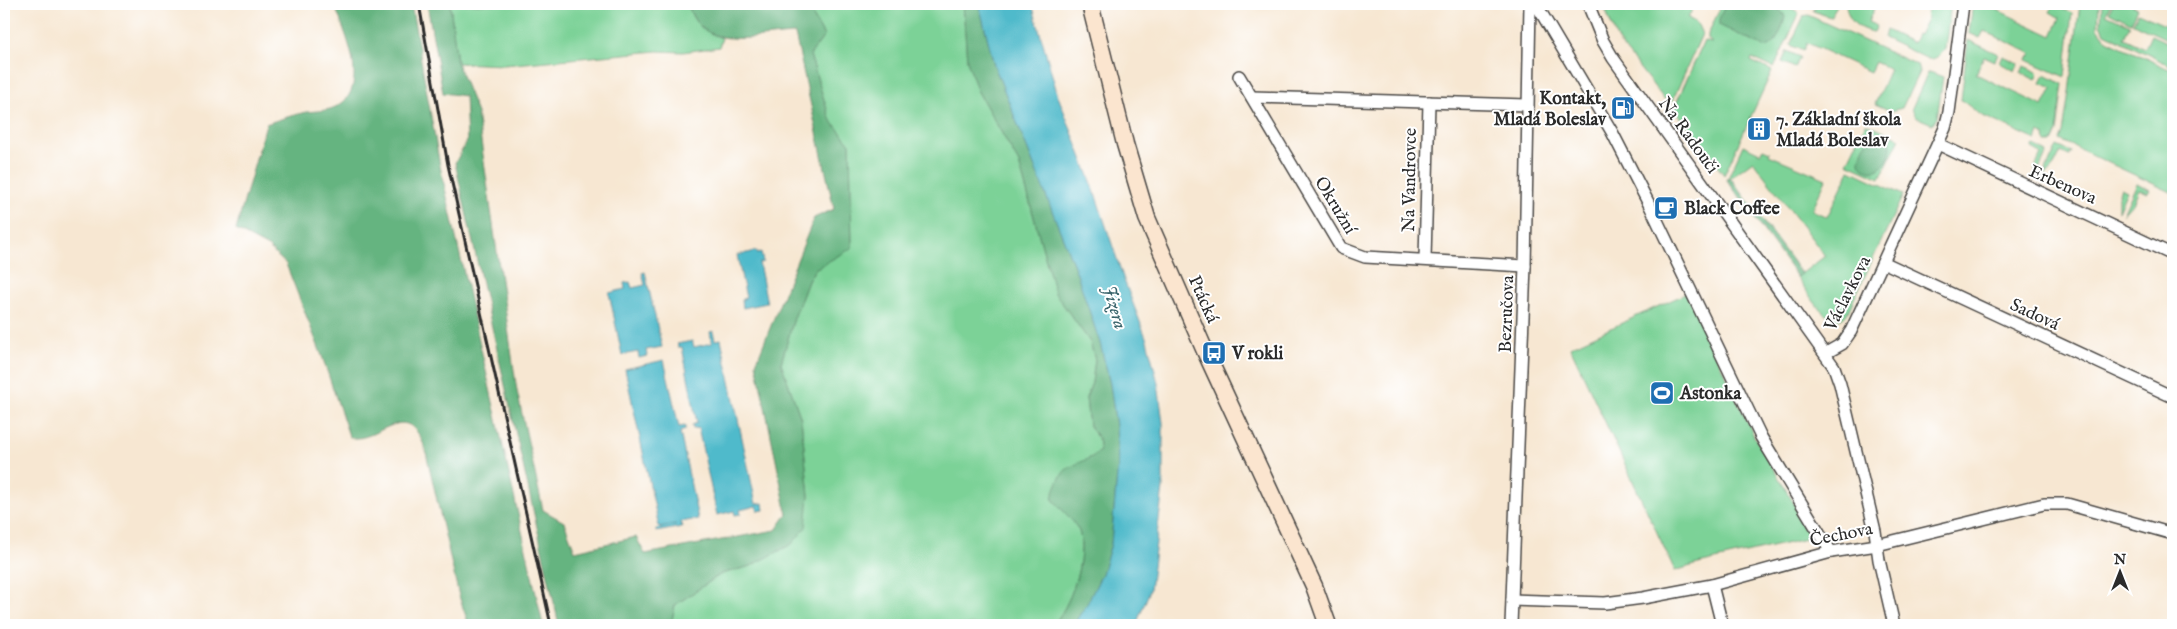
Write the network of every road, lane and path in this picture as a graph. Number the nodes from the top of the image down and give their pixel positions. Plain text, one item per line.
1 (1090, 4) edge
2 (1530, 4) edge
3 (1536, 4) edge
4 (1588, 4) edge
5 (1963, 4) edge
6 (1239, 76) dead end
7 (1252, 97) junction
8 (1428, 102) junction
9 (1527, 105) junction
10 (1938, 144) junction
11 (2173, 255) edge
12 (1425, 260) junction
13 (1883, 262) junction
14 (1526, 266) junction
15 (1826, 353) junction
16 (2173, 397) edge
17 (2173, 534) edge
18 (1877, 545) junction
19 (1831, 552) junction
20 (1712, 584) junction
21 (1512, 600) junction
22 (1328, 625) edge
23 (1511, 625) edge
24 (1722, 625) edge
25 (1894, 625) edge

1 - 22 street, Ptácká
2 - 9 street, Bezručova
3 - 19 street
4 - 15 street, Na Radouči
5 - 10 street, Václavkova
6 - 7 street, Okružní
7 - 8 street
7 - 12 street, Okružní
8 - 9 street
8 - 12 street, Na Vandrovce
9 - 14 street, Bezručova
10 - 11 street, Erbenova
10 - 13 street, Václavkova
12 - 14 street, Okružní
13 - 15 street, Václavkova
13 - 16 street, Sadová
14 - 21 street, Bezručova
15 - 18 street, Václavkova
17 - 18 street, Čechova
18 - 19 street, Čechova
18 - 25 street, Václavkova
19 - 20 street, Čechova
20 - 21 street, Čechova
20 - 24 street
21 - 23 street, Bezručova

